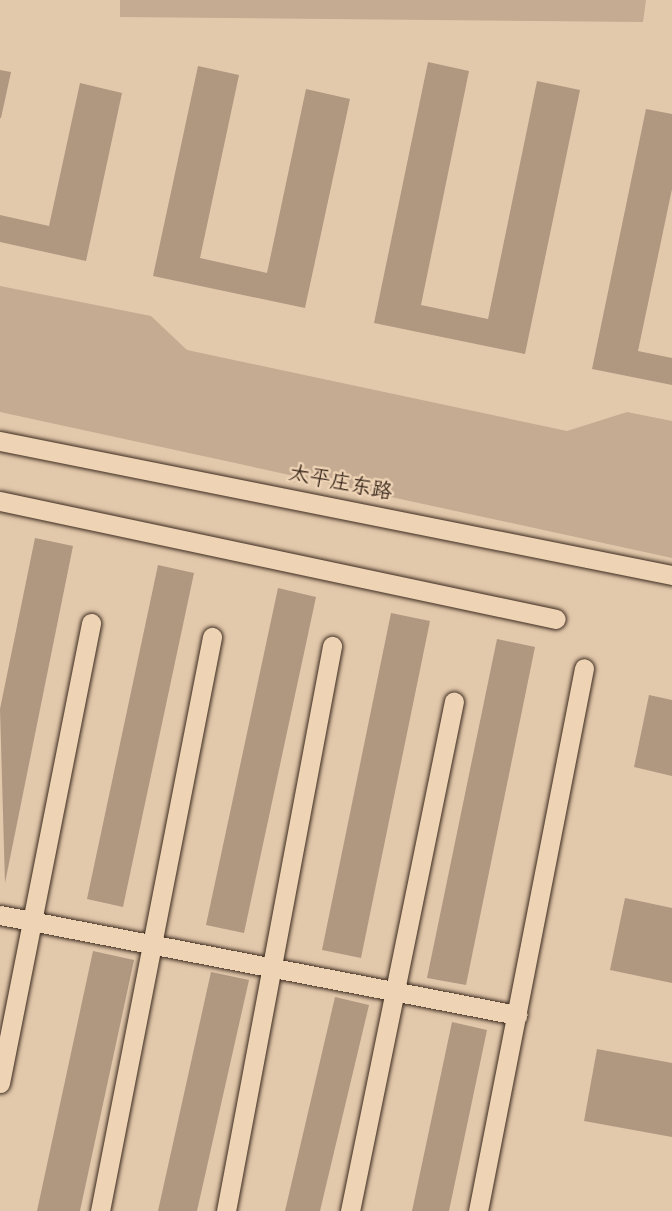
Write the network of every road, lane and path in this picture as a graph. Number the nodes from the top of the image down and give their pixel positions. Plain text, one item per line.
1 (0, 441) edge
2 (0, 501) edge
3 (672, 575) edge
4 (556, 619) dead end
5 (90, 623) dead end
6 (212, 638) dead end
7 (332, 646) dead end
8 (584, 668) dead end
9 (454, 701) dead end
10 (0, 915) edge
11 (32, 921) junction
12 (152, 944) junction
13 (272, 968) junction
14 (398, 992) junction
15 (517, 1016) junction
16 (0, 1083) edge
17 (100, 1211) edge
18 (226, 1211) edge
19 (351, 1211) edge
20 (478, 1211) edge

1 - 3 street, 太平庄东路
2 - 4 street
5 - 11 street
6 - 12 street
7 - 13 street
8 - 15 street
9 - 14 street
10 - 11 street
11 - 12 street
11 - 16 street
12 - 13 street
12 - 17 street
13 - 14 street
13 - 18 street
14 - 15 street
14 - 19 street
15 - 20 street

